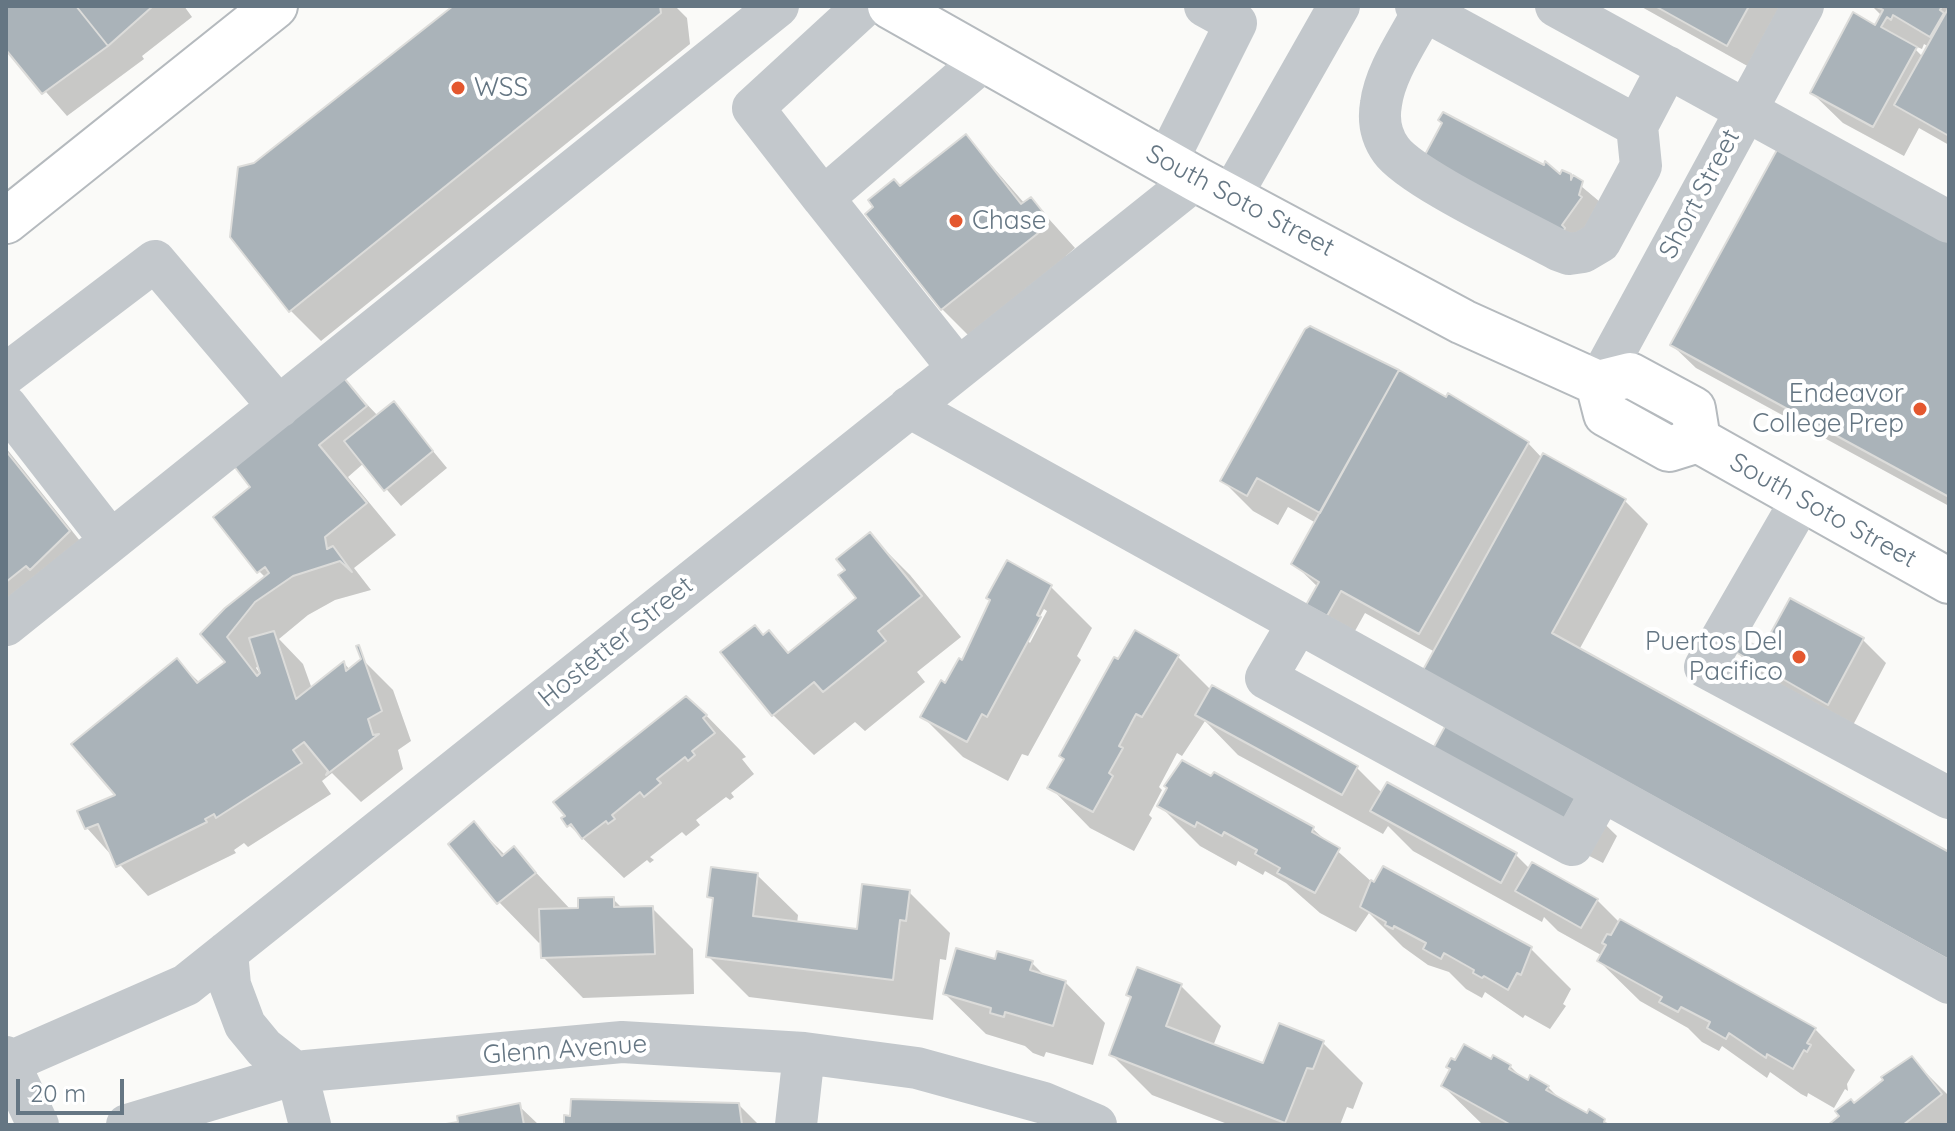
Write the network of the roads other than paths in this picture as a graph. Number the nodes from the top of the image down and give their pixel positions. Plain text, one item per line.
1 (778, 6) edge
2 (864, 6) edge
3 (890, 6) edge
4 (1339, 6) edge
5 (1556, 6) edge
6 (1803, 6) edge
7 (1420, 8) edge
8 (1230, 12) edge
9 (251, 14) edge
10 (985, 59) junction
11 (1668, 67) junction
12 (1746, 110) junction
13 (1637, 126) junction
14 (1197, 180) junction
15 (823, 198) junction
16 (6, 221) edge
17 (1949, 222) edge
18 (958, 368) junction
19 (6, 374) edge
20 (1598, 383) junction
21 (6, 406) edge
22 (279, 407) junction
23 (909, 407) junction
24 (1802, 499) junction
25 (111, 541) junction
26 (1949, 581) edge
27 (1298, 623) junction
28 (6, 625) edge
29 (1602, 791) junction
30 (1949, 798) edge
31 (227, 952) junction
32 (1949, 983) edge
33 (804, 1053) junction
34 (8, 1060) edge
35 (297, 1074) junction
36 (38, 1125) edge
37 (127, 1125) edge
38 (310, 1125) edge
39 (796, 1125) edge
40 (1096, 1125) edge

1 - 22 street
2 - 15 street
3 - 10 main road, South Soto Street
4 - 14 street
5 - 11 street
6 - 12 street, Short Street
7 - 13 street
7 - 13 street
8 - 14 street
9 - 16 main road
10 - 14 main road, South Soto Street
10 - 15 street
11 - 12 street
11 - 13 street
12 - 17 street
12 - 20 street, Short Street
14 - 18 street, Hostetter Street
14 - 20 main road, South Soto Street
15 - 18 street
18 - 23 street, Hostetter Street
19 - 22 street
20 - 24 main road, South Soto Street
21 - 25 street
22 - 25 street
23 - 27 street
23 - 31 street, Hostetter Street
24 - 26 main road, South Soto Street
24 - 30 street
25 - 28 street
27 - 29 street
27 - 29 street
29 - 32 street
31 - 34 street, Hostetter Street
31 - 35 street
33 - 35 street, Glenn Avenue
33 - 39 street
33 - 40 street, Glenn Avenue
34 - 36 street
35 - 37 street, Glenn Avenue
35 - 38 street

